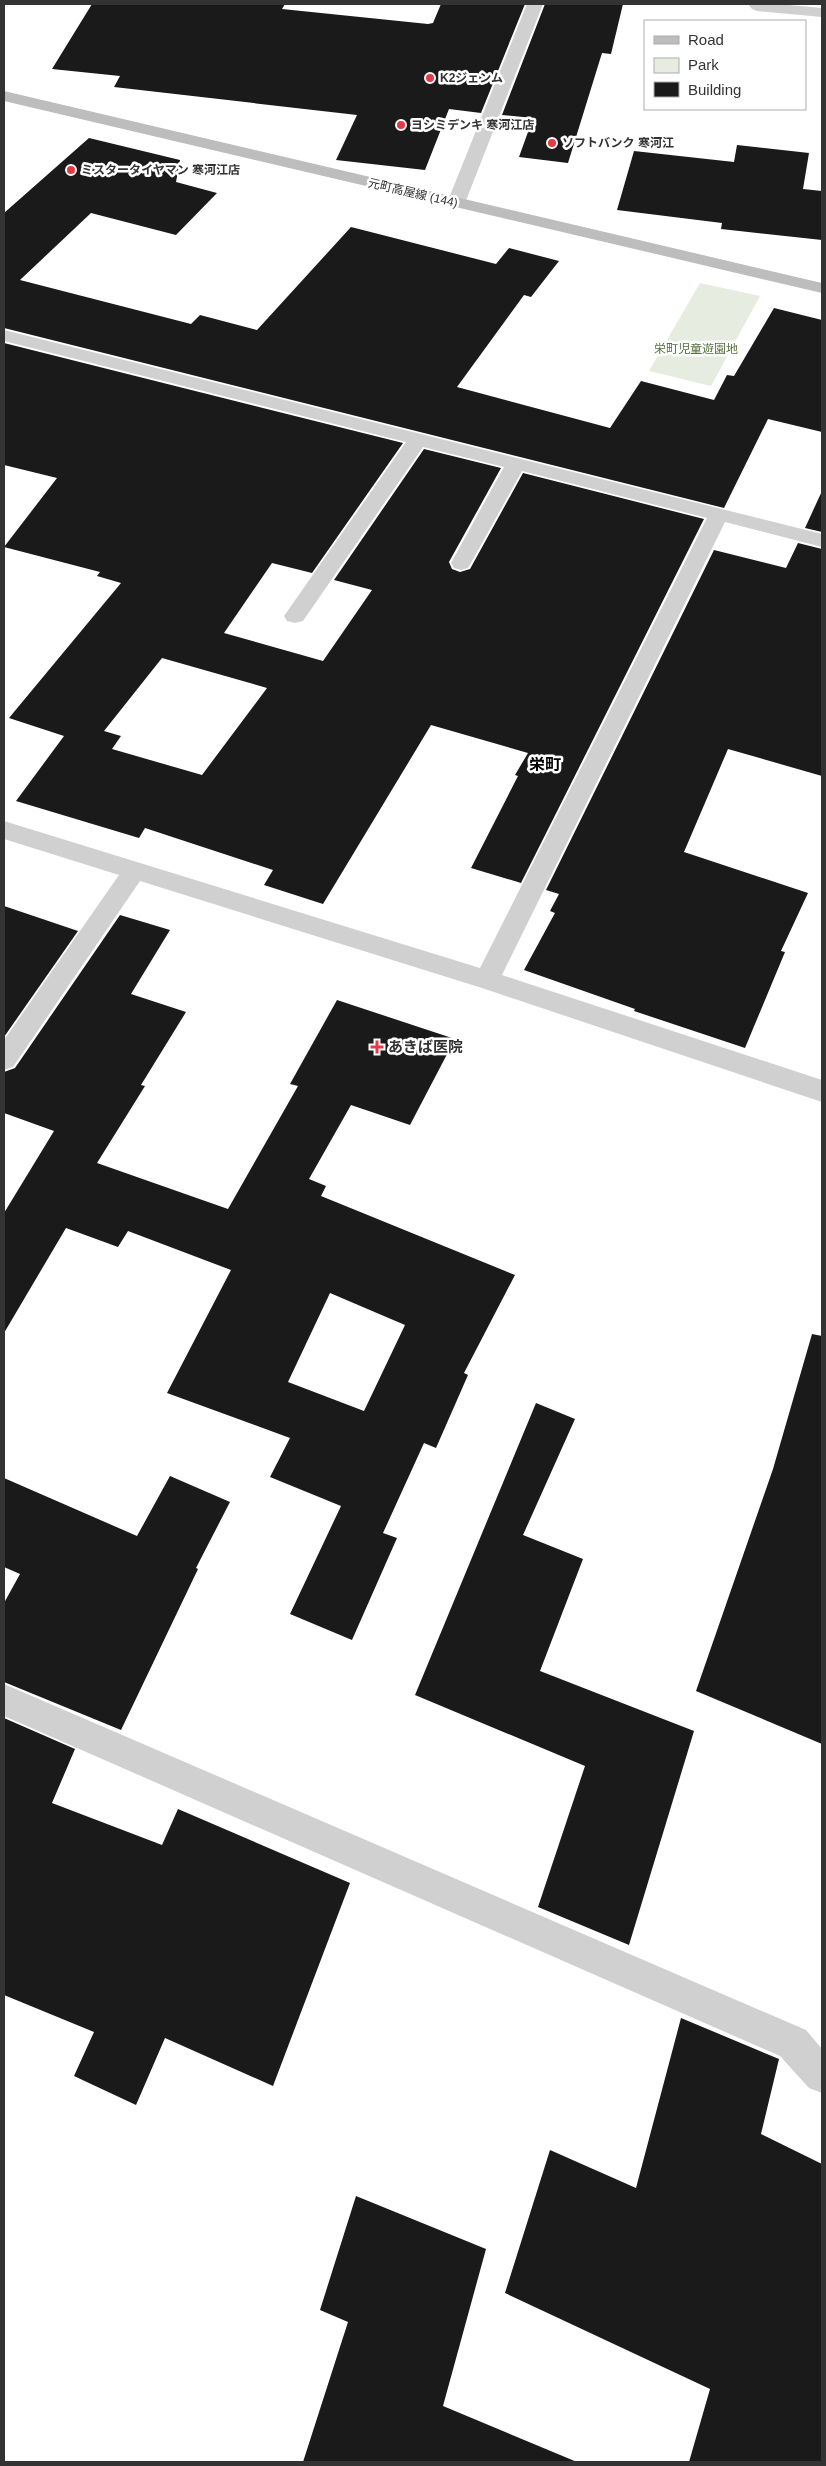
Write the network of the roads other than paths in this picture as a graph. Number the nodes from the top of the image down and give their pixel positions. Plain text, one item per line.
1 (534, 4) edge
2 (755, 4) edge
3 (822, 13) edge
4 (4, 96) edge
5 (456, 203) junction
6 (822, 288) edge
7 (4, 336) edge
8 (417, 441) junction
9 (516, 464) junction
10 (720, 514) junction
11 (822, 540) edge
12 (461, 563) dead end
13 (295, 616) dead end
14 (4, 830) edge
15 (134, 872) junction
16 (487, 980) junction
17 (4, 1060) edge
18 (822, 1091) edge
19 (4, 1700) edge
20 (822, 2074) edge

1 - 5 lane
2 - 3 lane
4 - 5 main road, 元町高屋線 (144)
5 - 6 main road, 元町高屋線 (144)
7 - 8 lane
8 - 9 lane
8 - 13 lane
9 - 10 lane
9 - 12 lane
10 - 11 lane
10 - 16 lane
14 - 15 lane
15 - 16 lane
15 - 17 lane
16 - 18 lane
19 - 20 lane

